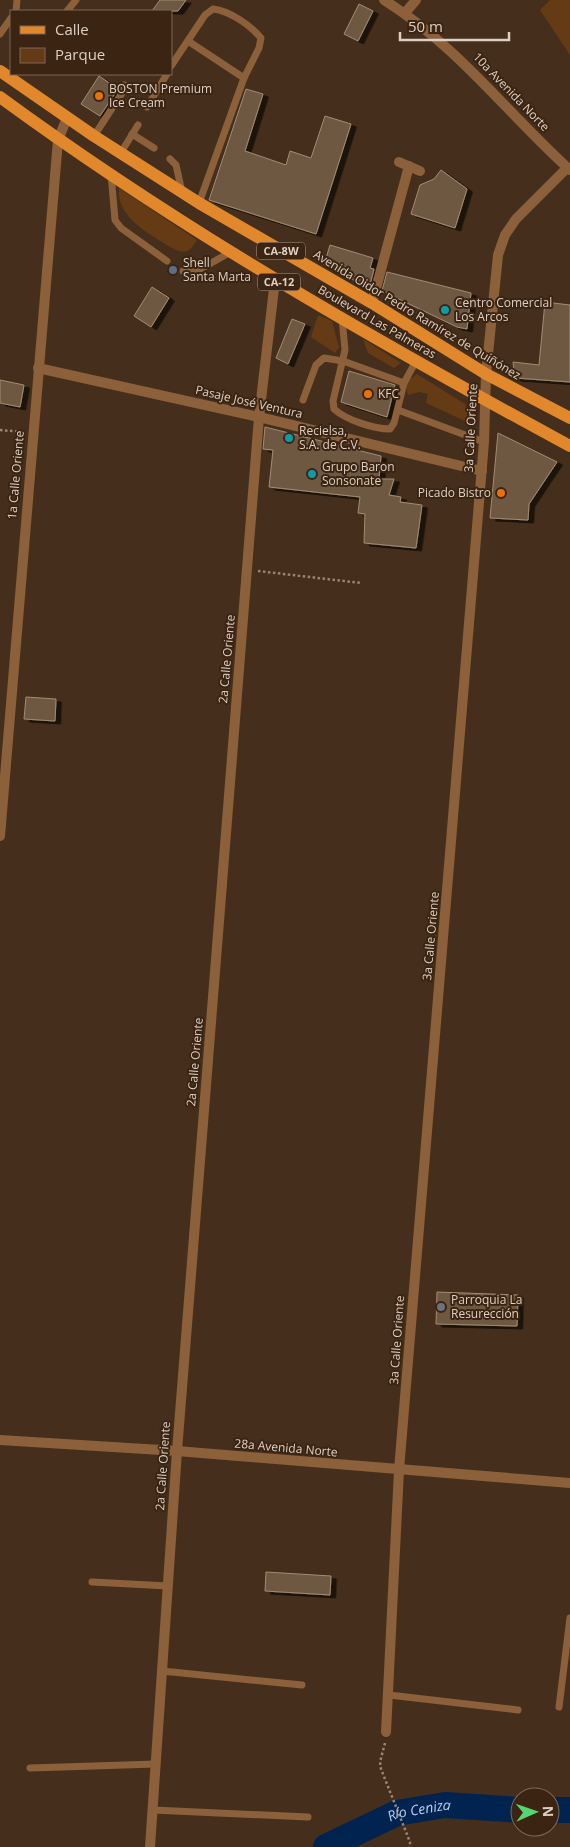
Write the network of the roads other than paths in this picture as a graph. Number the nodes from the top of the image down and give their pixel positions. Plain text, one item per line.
1 (76, 0) edge
2 (384, 0) edge
3 (416, 0) edge
4 (68, 10) edge
5 (405, 13) junction
6 (10, 19) edge
7 (0, 34) edge
8 (188, 40) junction
9 (172, 64) edge
10 (166, 75) edge
11 (18, 77) edge
12 (244, 78) junction
13 (124, 84) dead end
14 (0, 97) edge
15 (147, 107) dead end
16 (67, 118) junction
17 (138, 125) dead end
18 (132, 134) junction
19 (94, 136) junction
20 (58, 140) junction
21 (154, 148) dead end
22 (120, 154) junction
23 (170, 158) dead end
24 (399, 162) dead end
25 (409, 166) junction
26 (569, 169) edge
27 (420, 170) dead end
28 (110, 173) junction
29 (182, 192) junction
30 (199, 204) junction
31 (230, 253) junction
32 (167, 261) dead end
33 (183, 271) dead end
34 (275, 280) junction
35 (372, 303) junction
36 (342, 317) junction
37 (344, 361) junction
38 (416, 361) junction
39 (38, 368) junction
40 (486, 374) junction
41 (404, 383) junction
42 (303, 400) dead end
43 (485, 400) junction
44 (398, 410) junction
45 (259, 417) junction
46 (570, 418) edge
47 (484, 442) junction
48 (570, 446) edge
49 (482, 471) junction
50 (3, 757) edge
51 (0, 836) edge
52 (0, 1440) edge
53 (177, 1451) junction
54 (399, 1470) junction
55 (570, 1483) edge
56 (92, 1582) dead end
57 (168, 1586) junction
58 (570, 1618) edge
59 (162, 1671) junction
60 (302, 1685) dead end
61 (389, 1695) junction
62 (559, 1707) dead end
63 (518, 1710) dead end
64 (386, 1732) road end
65 (156, 1764) junction
66 (30, 1768) dead end
67 (153, 1810) junction
68 (308, 1817) dead end
69 (150, 1847) edge

1 - 4 lane
2 - 5 street, 10a Avenida Norte
3 - 5 street
5 - 26 street, 10a Avenida Norte
6 - 7 lane
8 - 9 lane
8 - 12 lane
8 - 12 lane
10 - 15 lane
11 - 16 main road, Avenida Oidor Pedro Ramírez de Quiñónez / CA-8W
12 - 30 lane
13 - 19 lane
14 - 20 main road, Boulevard Las Palmeras / CA-12
16 - 19 main road, Avenida Oidor Pedro Ramírez de Quiñónez / CA-8W
16 - 20 street, 1a Calle Oriente
17 - 18 lane
18 - 21 lane
18 - 22 lane
19 - 22 main road, Avenida Oidor Pedro Ramírez de Quiñónez / CA-8W
20 - 28 main road, Boulevard Las Palmeras / CA-12
20 - 39 street, 1a Calle Oriente
22 - 29 main road, Avenida Oidor Pedro Ramírez de Quiñónez / CA-8W
23 - 29 lane
24 - 25 street
25 - 27 street
25 - 35 street
26 - 40 street, 3a Calle Oriente
28 - 31 main road, Boulevard Las Palmeras / CA-12
28 - 32 lane
29 - 30 main road, Avenida Oidor Pedro Ramírez de Quiñónez / CA-8W
30 - 35 main road, Avenida Oidor Pedro Ramírez de Quiñónez / CA-8W
31 - 33 lane
31 - 34 main road, Boulevard Las Palmeras / CA-12
34 - 36 main road, Boulevard Las Palmeras / CA-12
34 - 45 street, 2a Calle Oriente
35 - 40 main road, Avenida Oidor Pedro Ramírez de Quiñónez / CA-8W
36 - 37 lane
36 - 38 main road, Boulevard Las Palmeras / CA-12
37 - 41 lane
37 - 42 lane
37 - 44 lane
38 - 41 lane
38 - 43 main road, Boulevard Las Palmeras / CA-12
39 - 45 street, Pasaje José Ventura
39 - 50 street, 1a Calle Oriente
40 - 43 street, 3a Calle Oriente
40 - 46 main road, Avenida Oidor Pedro Ramírez de Quiñónez / CA-8W
41 - 44 lane
43 - 47 street, 3a Calle Oriente
43 - 48 main road, Boulevard Las Palmeras / CA-12
44 - 47 lane
45 - 49 street, Pasaje José Ventura
45 - 53 street, 2a Calle Oriente
47 - 49 street, 3a Calle Oriente
49 - 54 street, 3a Calle Oriente
50 - 51 street, 1a Calle Oriente
52 - 53 street, 28a Avenida Norte
53 - 54 street, 28a Avenida Norte
53 - 57 street, 2a Calle Oriente
54 - 55 street, 28a Avenida Norte
54 - 61 street, 3a Calle Oriente
56 - 57 lane
57 - 59 street, 2a Calle Oriente
58 - 62 lane
59 - 60 lane
59 - 65 street, 2a Calle Oriente
61 - 63 lane
61 - 64 street, 3a Calle Oriente
65 - 66 lane
65 - 67 street, 2a Calle Oriente
67 - 68 lane
67 - 69 street, 2a Calle Oriente

